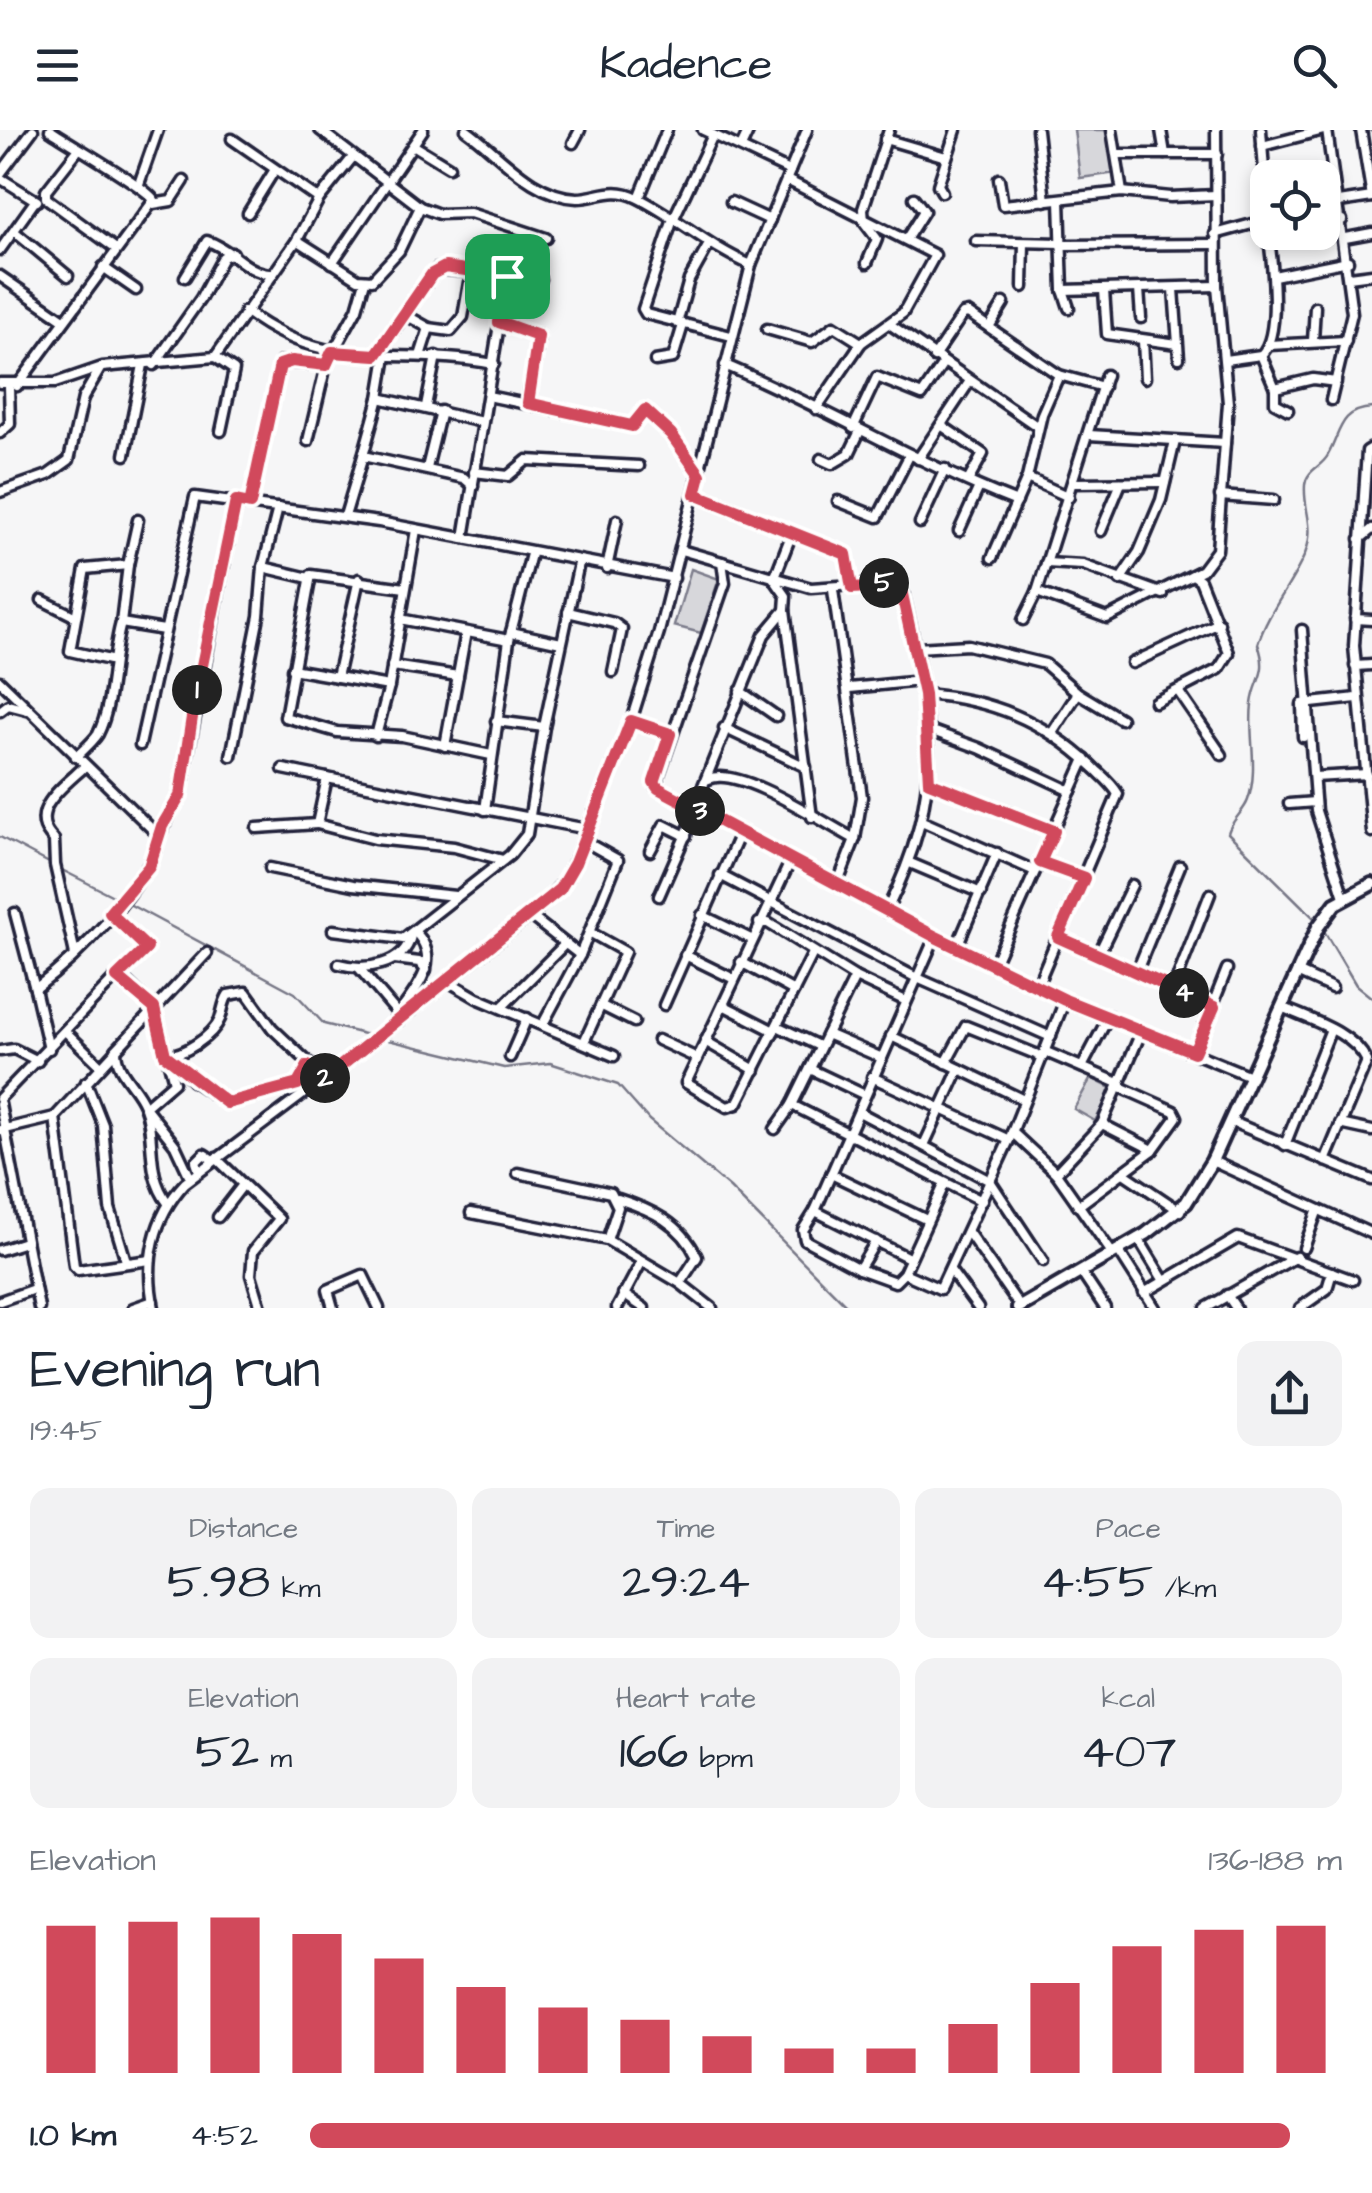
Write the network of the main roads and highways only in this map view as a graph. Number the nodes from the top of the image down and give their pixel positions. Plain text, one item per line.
1 (1372, 884) edge
2 (1019, 1307) edge

1 - 2 main road

